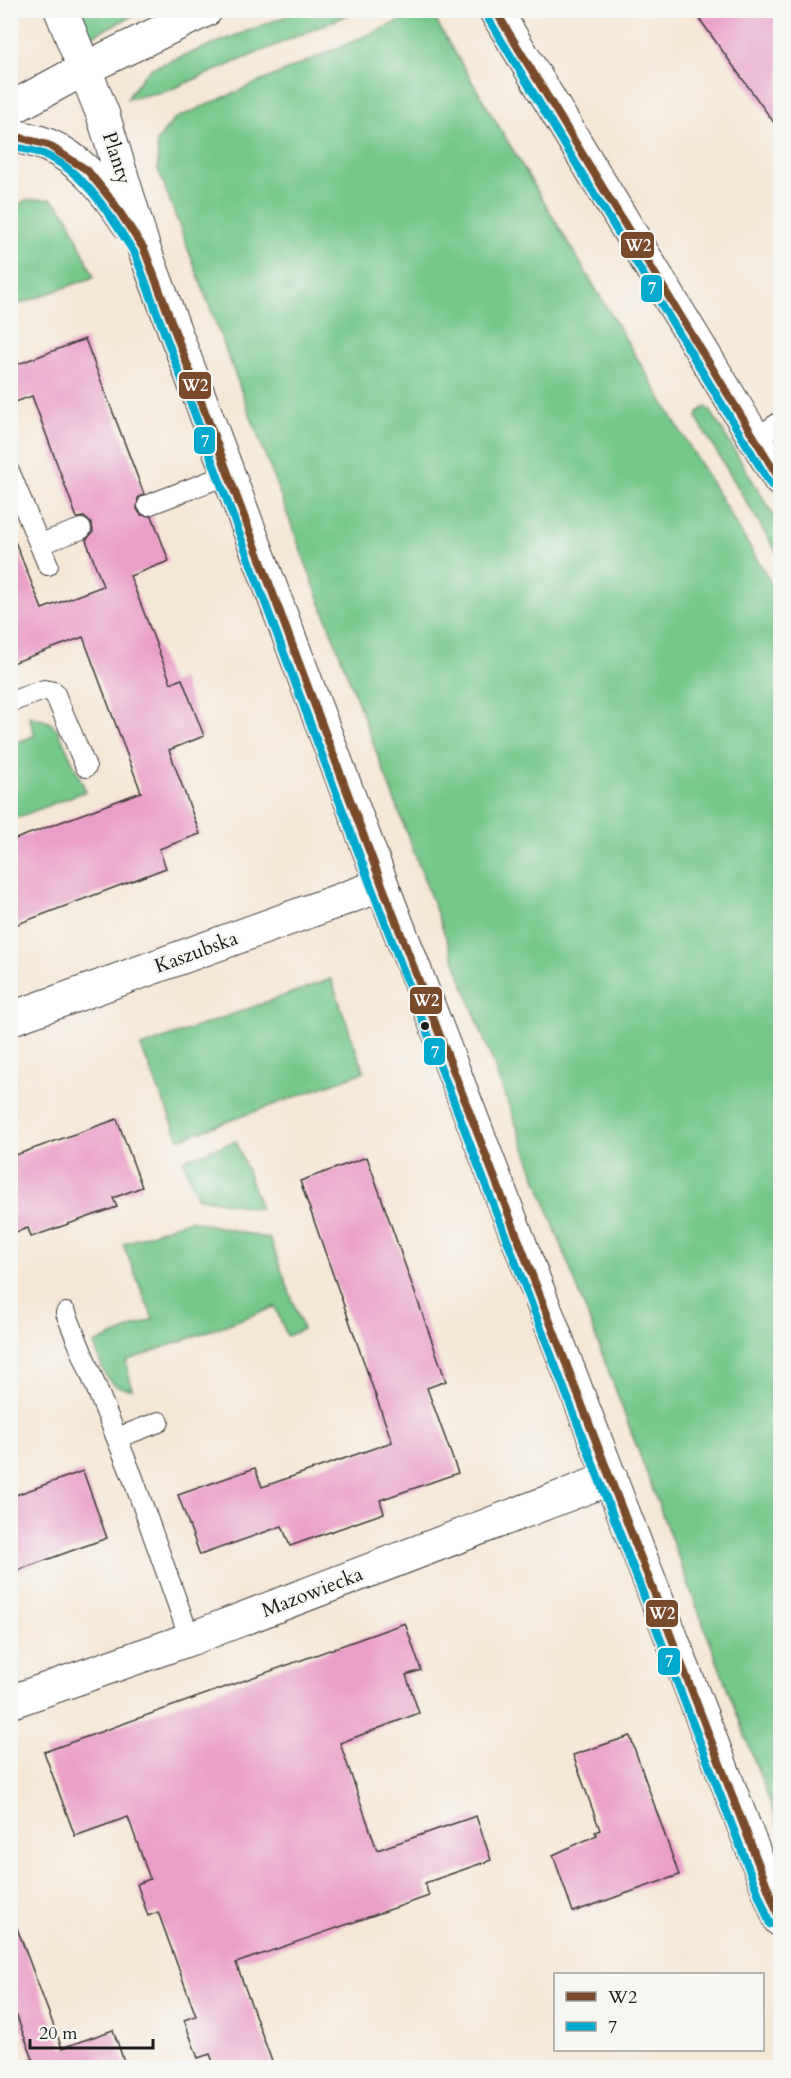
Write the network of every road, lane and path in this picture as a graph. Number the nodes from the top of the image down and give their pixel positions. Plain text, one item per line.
1 (61, 10) edge
2 (206, 10) edge
3 (495, 10) edge
4 (84, 69) junction
5 (10, 109) edge
6 (10, 135) edge
7 (144, 249) junction
8 (768, 430) edge
9 (10, 473) edge
10 (229, 474) junction
11 (780, 480) edge
12 (148, 505) dead end
13 (81, 529) dead end
14 (40, 544) junction
15 (48, 565) dead end
16 (10, 702) edge
17 (86, 766) dead end
18 (382, 885) junction
19 (10, 1019) edge
20 (66, 1313) dead end
21 (159, 1422) dead end
22 (117, 1438) junction
23 (611, 1478) junction
24 (190, 1639) junction
25 (10, 1702) edge
26 (780, 1920) edge

1 - 4 street, Planty
2 - 4 street
3 - 8 street
4 - 5 street
4 - 7 street, Planty
6 - 7 street, Planty
7 - 10 street, Planty
8 - 11 street
9 - 14 lane
10 - 12 lane
10 - 18 street, Planty
13 - 14 lane
14 - 15 lane
16 - 17 lane
18 - 19 street, Kaszubska
18 - 23 street, Planty
20 - 22 lane
21 - 22 lane
22 - 24 lane
23 - 24 street, Mazowiecka
23 - 26 street, Planty
24 - 25 street, Mazowiecka

